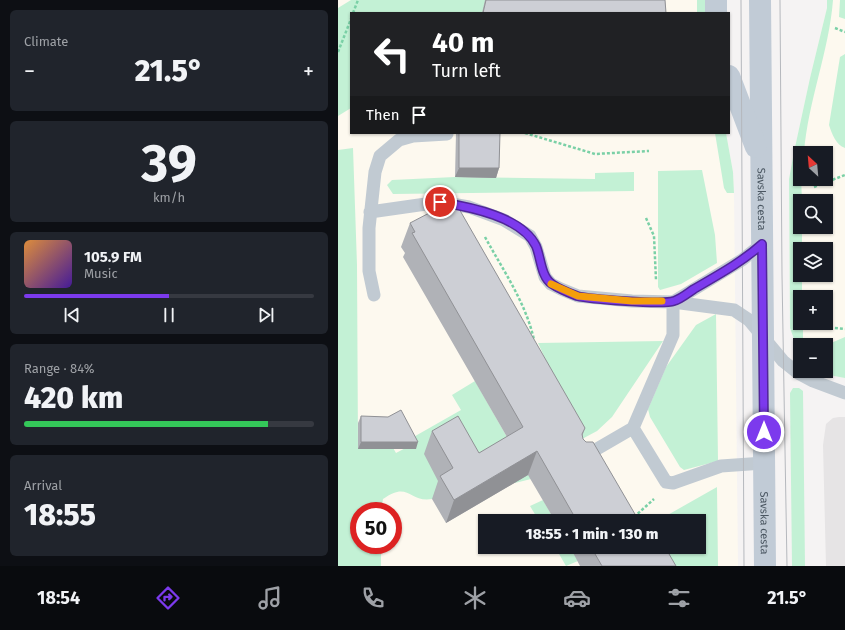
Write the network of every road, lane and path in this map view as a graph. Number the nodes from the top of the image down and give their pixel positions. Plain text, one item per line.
1 (358, 0) edge
2 (716, 0) edge
3 (760, 0) edge
4 (353, 12) edge
5 (716, 12) edge
6 (350, 22) edge
7 (835, 28) dead end
8 (845, 32) edge
9 (338, 52) edge
10 (730, 79) edge
11 (447, 134) dead end
12 (528, 134) edge
13 (649, 151) dead end
14 (761, 159) junction
15 (845, 175) edge
16 (814, 187) dead end
17 (370, 212) junction
18 (646, 218) dead end
19 (483, 233) dead end
20 (762, 244) junction
21 (374, 295) dead end
22 (657, 301) junction
23 (673, 302) junction
24 (522, 304) junction
25 (517, 307) edge
26 (833, 328) edge
27 (845, 329) edge
28 (530, 338) edge
29 (763, 339) junction
30 (845, 393) edge
31 (633, 428) junction
32 (581, 458) edge
33 (764, 463) junction
34 (765, 566) edge

1 - 4 path
2 - 5 main road
3 - 14 main road, Savska cesta
6 - 9 path
7 - 8 path
10 - 14 main road
11 - 17 lane
12 - 13 path
14 - 20 main road, Savska cesta
15 - 16 path
17 - 21 lane
17 - 22 lane
18 - 22 path
19 - 24 path
20 - 23 lane
20 - 29 main road, Savska cesta
22 - 23 lane
23 - 29 lane
23 - 31 lane
24 - 25 path
24 - 28 path
26 - 27 path
29 - 30 lane
29 - 33 main road, Savska cesta
31 - 32 lane
31 - 33 lane
33 - 34 main road, Savska cesta

